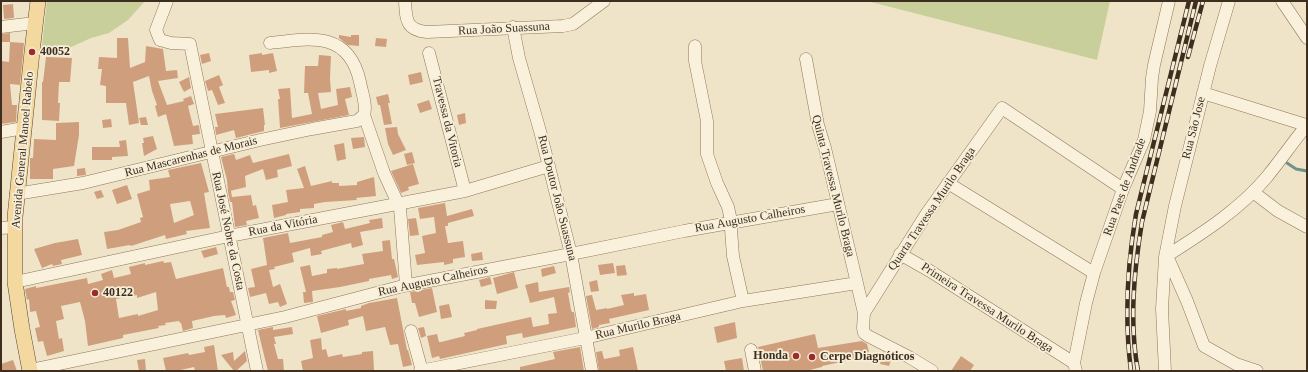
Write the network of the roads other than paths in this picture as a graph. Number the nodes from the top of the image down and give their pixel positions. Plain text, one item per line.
1 (38, 1) edge
2 (168, 1) edge
3 (405, 1) edge
4 (604, 1) edge
5 (1169, 1) edge
6 (1229, 1) edge
7 (1282, 1) edge
8 (36, 23) junction
9 (1, 27) edge
10 (513, 27) junction
11 (1307, 38) edge
12 (270, 43) dead end
13 (695, 46) dead end
14 (430, 53) dead end
15 (806, 59) dead end
16 (1203, 93) junction
17 (364, 116) junction
18 (1307, 125) edge
19 (24, 128) junction
20 (1, 132) edge
21 (212, 152) junction
22 (549, 166) junction
23 (948, 182) junction
24 (1123, 189) junction
25 (465, 191) junction
26 (1253, 192) junction
27 (16, 194) junction
28 (398, 204) junction
29 (838, 204) junction
30 (731, 222) junction
31 (8, 227) edge
32 (1307, 227) edge
33 (229, 236) junction
34 (571, 254) junction
35 (900, 254) junction
36 (1166, 256) junction
37 (1094, 273) junction
38 (15, 282) junction
39 (857, 283) junction
40 (406, 285) junction
41 (743, 301) junction
42 (864, 313) junction
43 (247, 324) junction
44 (411, 331) dead end
45 (585, 338) junction
46 (751, 350) dead end
47 (1075, 367) edge
48 (30, 371) edge
49 (257, 371) edge
50 (421, 371) edge
51 (592, 371) edge
52 (755, 371) edge
53 (932, 371) edge
54 (1165, 371) edge
55 (1257, 371) edge

1 - 8 main road, Avenida General Manoel Rabelo
2 - 21 street, Rua José Nobre da Costa
3 - 10 street, Rua João Suassuna
4 - 10 street, Rua João Suassuna
5 - 24 street, Rua Paes de Andrade
6 - 16 street, Rua São Jose
7 - 11 street
8 - 9 street
8 - 19 main road, Avenida General Manoel Rabelo
10 - 22 street, Rua Doutor João Suassuna
12 - 17 street
13 - 30 street
14 - 25 street, Travessa da Vitoria
15 - 29 street, Quinta Travessa Murilo Braga
16 - 18 street
16 - 36 street, Rua São Jose
17 - 21 street, Rua Mascarenhas de Morais
17 - 28 street
18 - 26 street
19 - 20 street
19 - 27 main road, Avenida General Manoel Rabelo
21 - 27 street, Rua Mascarenhas de Morais
21 - 33 street, Rua José Nobre da Costa
22 - 25 street, Rua da Vitória
22 - 34 street, Rua Doutor João Suassuna
23 - 24 street, Quarta Travessa Murilo Braga
23 - 35 street, Quarta Travessa Murilo Braga
23 - 37 street
24 - 37 street, Rua Paes de Andrade
25 - 28 street, Rua da Vitória
26 - 32 street
26 - 36 street
27 - 31 main road, Avenida General Manoel Rabelo
28 - 33 street, Rua da Vitória
28 - 40 street
29 - 30 street, Rua Augusto Calheiros
29 - 39 street, Quinta Travessa Murilo Braga
30 - 34 street, Rua Augusto Calheiros
30 - 41 street
31 - 38 main road, Avenida General Manoel Rabelo
33 - 38 street, Rua da Vitória
33 - 43 street, Rua José Nobre da Costa
34 - 40 street, Rua Augusto Calheiros
34 - 45 street, Rua Doutor João Suassuna
35 - 42 street, Quarta Travessa Murilo Braga
35 - 47 street, Primeira Travessa Murilo Braga
36 - 54 street, Rua São Jose
36 - 55 street
37 - 47 street, Rua Paes de Andrade
38 - 48 main road, Avenida General Manoel Rabelo
39 - 41 street, Rua Murilo Braga
39 - 42 street, Quinta Travessa Murilo Braga
40 - 43 street, Rua Augusto Calheiros
41 - 45 street, Rua Murilo Braga
42 - 53 street, Quinta Travessa Murilo Braga
43 - 48 street, Rua Augusto Calheiros
43 - 49 street, Rua José Nobre da Costa
44 - 50 street
45 - 50 street, Rua Murilo Braga
45 - 51 street, Rua Doutor João Suassuna
46 - 52 street

